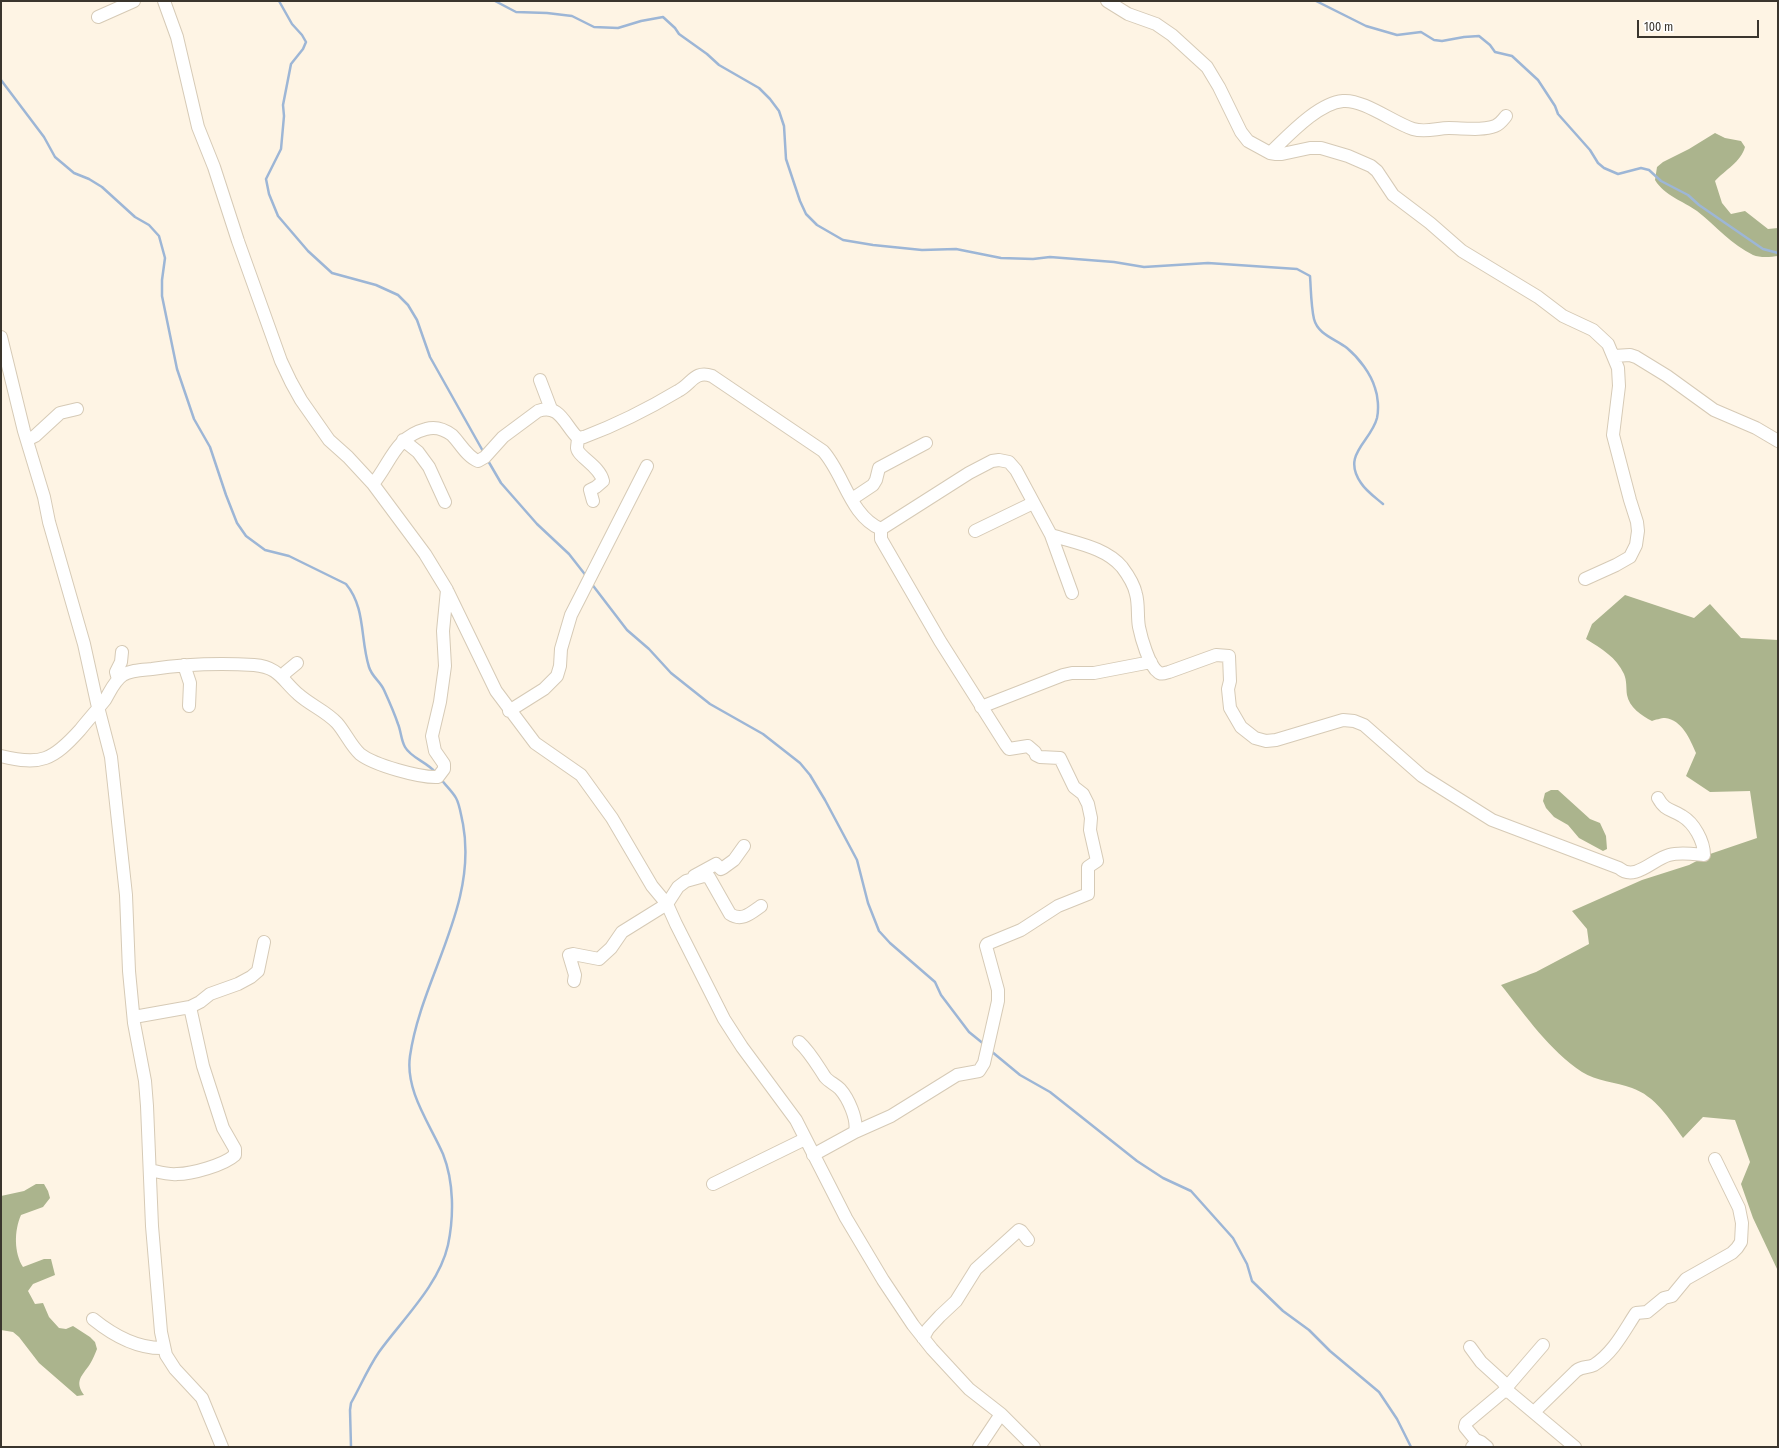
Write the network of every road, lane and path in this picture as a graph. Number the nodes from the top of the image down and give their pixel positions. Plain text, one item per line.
1 (134, 1) edge
2 (164, 1) edge
3 (1107, 1) edge
4 (98, 17) dead end
5 (1506, 116) dead end
6 (1270, 153) junction
7 (1, 337) edge
8 (1614, 356) junction
9 (540, 380) dead end
10 (551, 408) junction
11 (77, 409) dead end
12 (578, 438) junction
13 (27, 440) junction
14 (404, 440) junction
15 (1778, 441) edge
16 (926, 443) dead end
17 (647, 466) dead end
18 (373, 484) junction
19 (852, 499) junction
20 (593, 501) dead end
21 (445, 502) dead end
22 (1033, 502) junction
23 (881, 529) junction
24 (975, 530) dead end
25 (1051, 535) junction
26 (1585, 579) dead end
27 (447, 590) junction
28 (1072, 593) dead end
29 (122, 652) dead end
30 (1151, 662) junction
31 (297, 663) dead end
32 (184, 665) junction
33 (283, 678) junction
34 (118, 679) junction
35 (189, 706) dead end
36 (981, 707) junction
37 (99, 708) junction
38 (509, 711) junction
39 (1, 756) edge
40 (1658, 798) dead end
41 (744, 846) dead end
42 (686, 881) junction
43 (667, 904) junction
44 (761, 906) dead end
45 (264, 942) dead end
46 (574, 981) dead end
47 (190, 1007) junction
48 (134, 1017) junction
49 (799, 1042) dead end
50 (855, 1132) junction
51 (805, 1140) junction
52 (813, 1155) junction
53 (1715, 1159) dead end
54 (150, 1170) junction
55 (713, 1184) dead end
56 (1028, 1240) dead end
57 (93, 1319) dead end
58 (923, 1338) junction
59 (1543, 1345) dead end
60 (164, 1348) junction
61 (1470, 1348) dead end
62 (1507, 1389) junction
63 (1534, 1412) junction
64 (1001, 1414) junction
65 (1474, 1444) edge
66 (222, 1447) edge
67 (980, 1447) edge
68 (1034, 1447) edge
69 (1487, 1447) edge
70 (1575, 1447) edge

1 - 4 street
2 - 18 street
3 - 6 street
5 - 6 street
6 - 8 street
7 - 13 street
8 - 15 street
8 - 26 street
9 - 10 street
10 - 12 street
10 - 14 street
11 - 13 street
12 - 19 street
12 - 20 street
13 - 37 street
14 - 18 street
14 - 21 street
16 - 19 street
17 - 38 street
18 - 27 street
19 - 23 street
22 - 23 street
22 - 24 street
22 - 25 street
23 - 36 street
25 - 28 street
25 - 30 street
27 - 33 street
27 - 38 street
29 - 34 street
30 - 36 street
30 - 40 street
31 - 33 street
32 - 33 street
32 - 34 street
32 - 35 street
34 - 37 street
36 - 50 street
37 - 39 street
37 - 48 street
38 - 43 street
41 - 42 street
42 - 43 street
42 - 44 street
43 - 46 street
43 - 51 street
45 - 47 street
47 - 48 street
47 - 54 street
48 - 54 street
49 - 50 street
50 - 52 street
51 - 52 street
51 - 55 street
52 - 58 street
53 - 63 street
54 - 60 street
56 - 58 street
57 - 60 street
58 - 64 street
59 - 62 street
60 - 66 street
61 - 62 street
62 - 63 street
62 - 65 street
63 - 70 street
64 - 67 street
64 - 68 street
65 - 69 street

